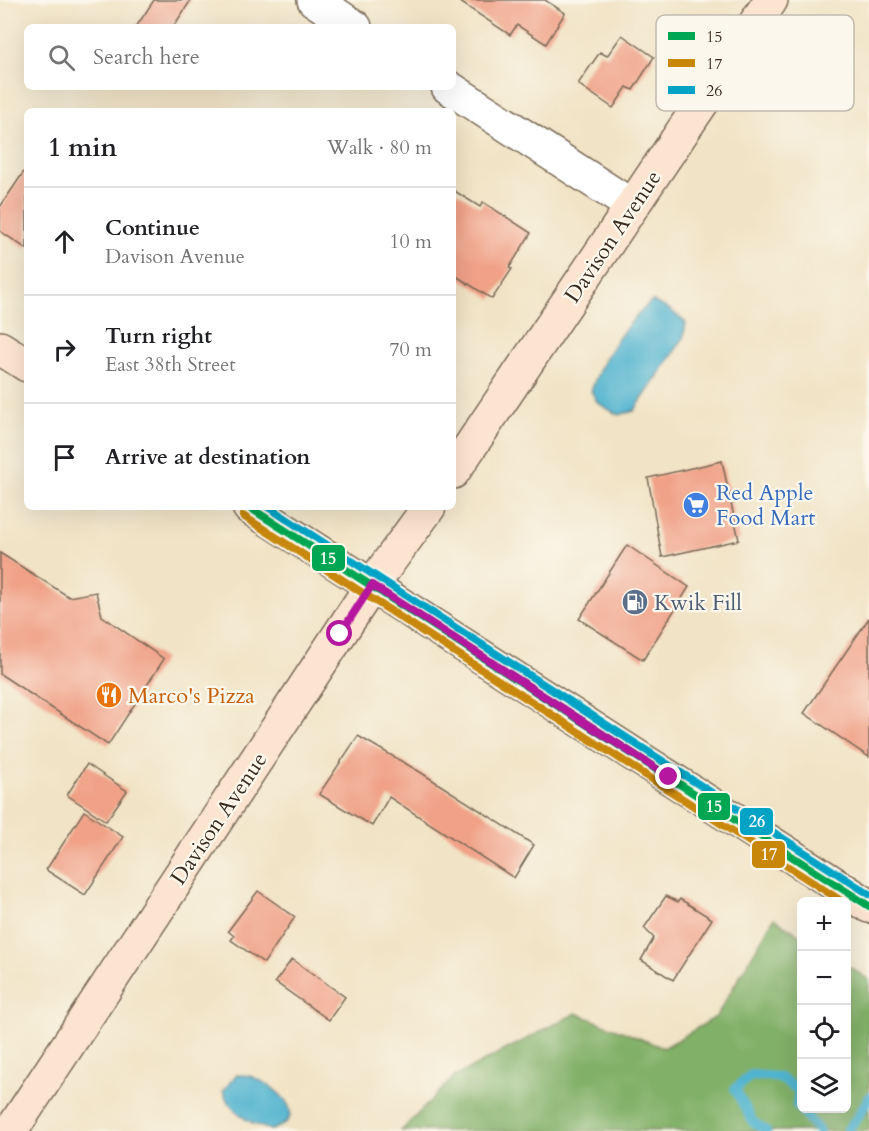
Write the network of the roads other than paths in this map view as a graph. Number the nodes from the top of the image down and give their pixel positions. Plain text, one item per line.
1 (314, 0) edge
2 (771, 0) edge
3 (761, 15) edge
4 (350, 24) edge
5 (453, 90) edge
6 (696, 111) edge
7 (632, 206) junction
8 (0, 348) edge
9 (24, 363) edge
10 (456, 468) edge
11 (254, 510) edge
12 (427, 510) edge
13 (372, 585) junction
14 (869, 906) edge
15 (11, 1131) edge

1 - 4 street
2 - 3 street, Davison Avenue
5 - 7 street
6 - 7 street, Davison Avenue
7 - 10 street, Davison Avenue
8 - 9 street
11 - 13 street
12 - 13 street, Davison Avenue
13 - 14 street
13 - 15 street, Davison Avenue

